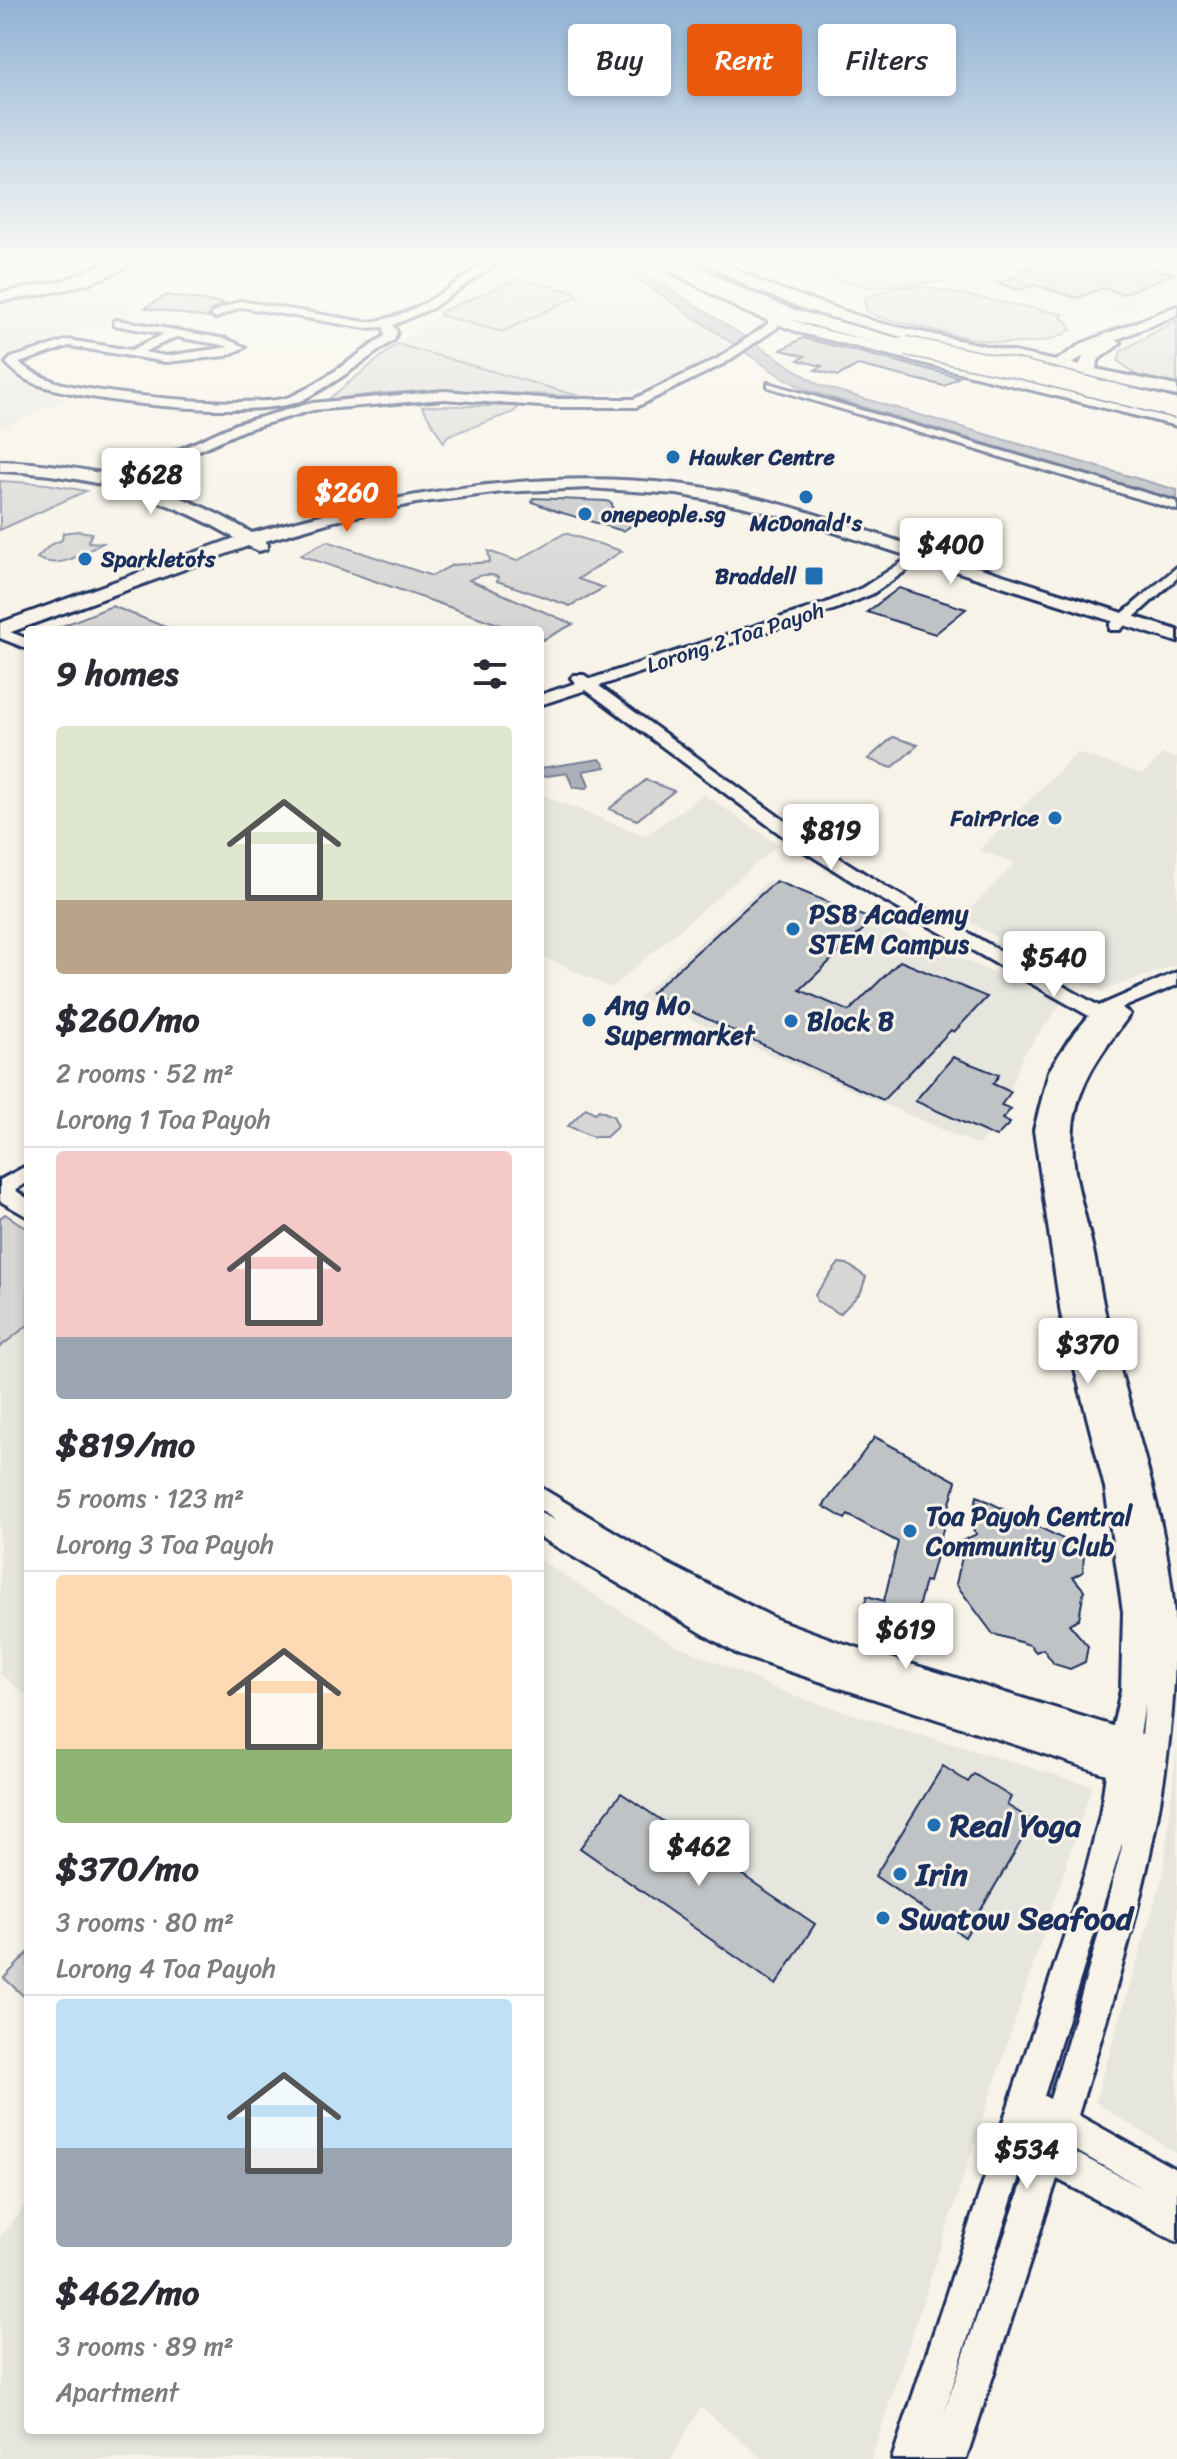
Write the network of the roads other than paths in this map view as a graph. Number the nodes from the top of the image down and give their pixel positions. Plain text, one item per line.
1 (23, 373) edge
2 (336, 373) edge
3 (705, 373) edge
4 (983, 373) edge
5 (1039, 373) edge
6 (1045, 373) edge
7 (1087, 373) edge
8 (1092, 373) edge
9 (1124, 373) edge
10 (990, 375) junction
11 (1033, 377) junction
12 (772, 385) dead end
13 (1174, 398) edge
14 (1130, 399) junction
15 (1177, 419) edge
16 (254, 423) junction
17 (0, 469) edge
18 (100, 476) junction
19 (625, 487) junction
20 (136, 488) junction
21 (1177, 506) edge
22 (216, 525) junction
23 (277, 531) junction
24 (249, 544) junction
25 (198, 555) junction
26 (911, 556) junction
27 (1177, 571) edge
28 (1177, 587) edge
29 (1126, 625) junction
30 (35, 626) edge
31 (37, 626) edge
32 (1177, 636) edge
33 (1177, 647) edge
34 (590, 680) junction
35 (544, 690) edge
36 (544, 698) edge
37 (1177, 978) edge
38 (1177, 991) edge
39 (1111, 1014) junction
40 (544, 1500) edge
41 (544, 1526) edge
42 (1123, 1754) junction
43 (1154, 1764) junction
44 (1020, 2121) junction
45 (1059, 2121) junction
46 (1048, 2156) junction
47 (1177, 2189) edge
48 (1177, 2225) edge
49 (911, 2459) edge
50 (947, 2459) edge

1 - 2 street
3 - 16 street
4 - 10 main road
5 - 13 highway, bridge
6 - 11 main road
7 - 14 highway
8 - 13 main road
9 - 13 main road
10 - 11 main road
10 - 15 main road
11 - 14 main road
12 - 21 street
13 - 14 highway
14 - 15 main road
16 - 18 street
16 - 20 street
17 - 18 main road
17 - 22 main road
18 - 20 main road
19 - 23 main road
19 - 24 main road
19 - 26 main road
20 - 22 main road
22 - 23 main road
22 - 24 main road
22 - 25 main road
23 - 24 main road
24 - 25 main road
24 - 31 main road
25 - 30 main road
26 - 29 main road
26 - 34 street, Lorong 2 Toa Payoh
27 - 29 street
28 - 29 street
29 - 32 main road
29 - 33 main road
34 - 35 street, Lorong 2 Toa Payoh
34 - 36 street, Lorong 2 Toa Payoh
34 - 39 street
37 - 39 street
38 - 39 street
39 - 42 street
39 - 43 street
40 - 42 street
41 - 42 street
42 - 43 street
42 - 44 street
43 - 45 street
44 - 45 street
44 - 46 street
44 - 49 street
45 - 46 street
45 - 47 street
46 - 48 street
46 - 50 street

